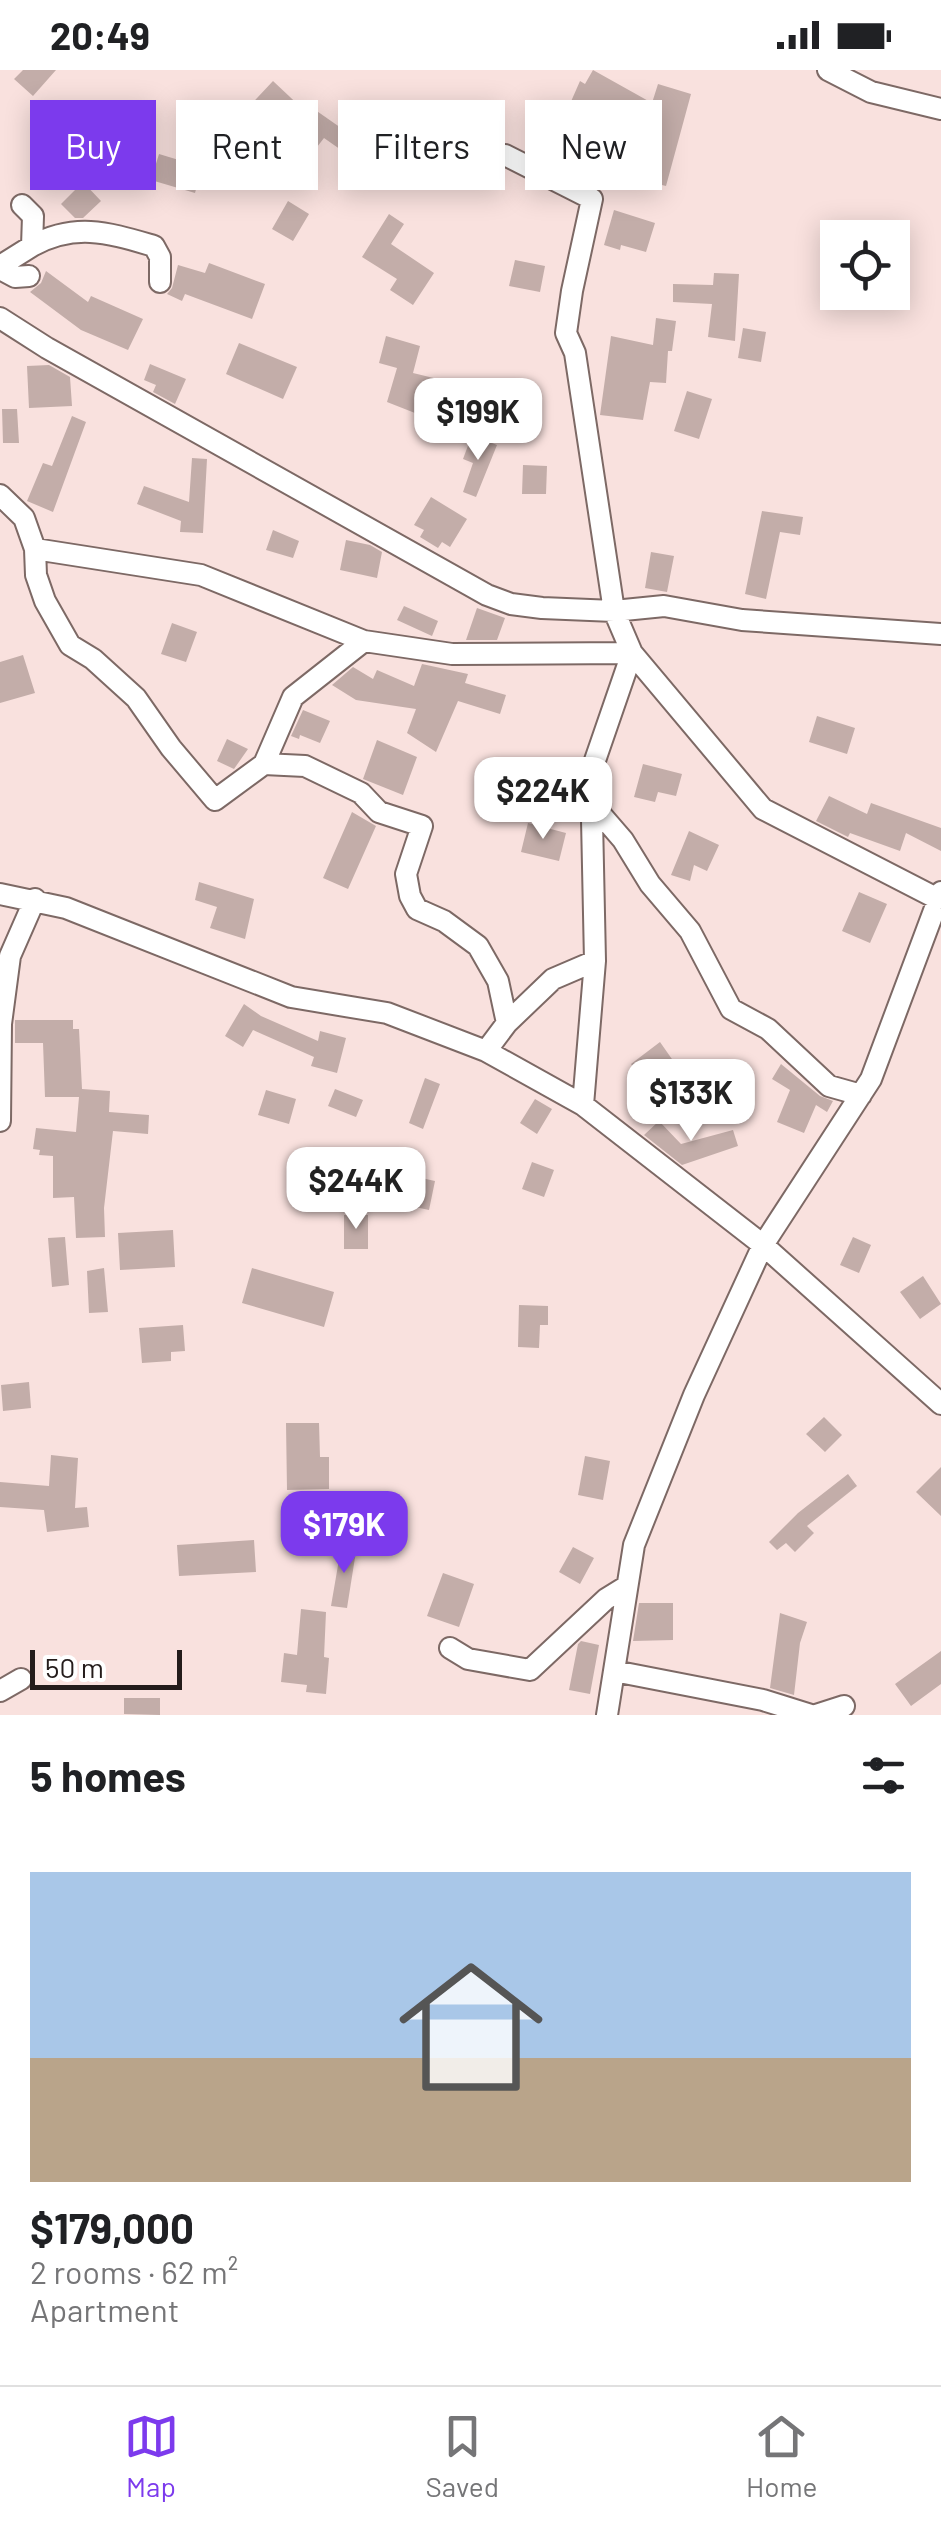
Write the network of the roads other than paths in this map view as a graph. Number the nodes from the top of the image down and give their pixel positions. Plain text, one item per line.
1 (828, 70) edge
2 (941, 109) edge
3 (505, 155) dead end
4 (22, 205) dead end
5 (32, 246) junction
6 (0, 268) edge
7 (29, 276) dead end
8 (160, 282) dead end
9 (0, 318) edge
10 (0, 495) edge
11 (35, 549) junction
12 (614, 610) junction
13 (941, 634) edge
14 (364, 642) junction
15 (632, 653) junction
16 (264, 764) junction
17 (591, 804) junction
18 (0, 894) edge
19 (939, 896) edge
20 (35, 899) junction
21 (595, 961) junction
22 (507, 1024) junction
23 (486, 1051) junction
24 (861, 1095) junction
25 (582, 1106) junction
26 (0, 1121) edge
27 (763, 1245) junction
28 (941, 1404) edge
29 (627, 1586) junction
30 (450, 1648) dead end
31 (614, 1671) junction
32 (20, 1679) dead end
33 (0, 1691) edge
34 (844, 1706) dead end
35 (607, 1715) edge
36 (813, 1715) edge

1 - 2 street
3 - 12 street
4 - 5 street
5 - 6 street
5 - 8 street
6 - 7 street
9 - 12 street
10 - 11 street
11 - 14 street
11 - 16 street
12 - 13 street
12 - 15 street
14 - 15 street
14 - 16 street
15 - 17 street
15 - 19 street
16 - 22 street
17 - 21 street
17 - 24 street
18 - 20 street
19 - 24 street
20 - 23 street
20 - 26 street
21 - 22 street
21 - 25 street
22 - 23 street
23 - 25 street
24 - 27 street
25 - 27 street
27 - 28 street
27 - 29 street
29 - 30 street
29 - 31 street
31 - 35 street
31 - 36 street
32 - 33 street
34 - 36 street

